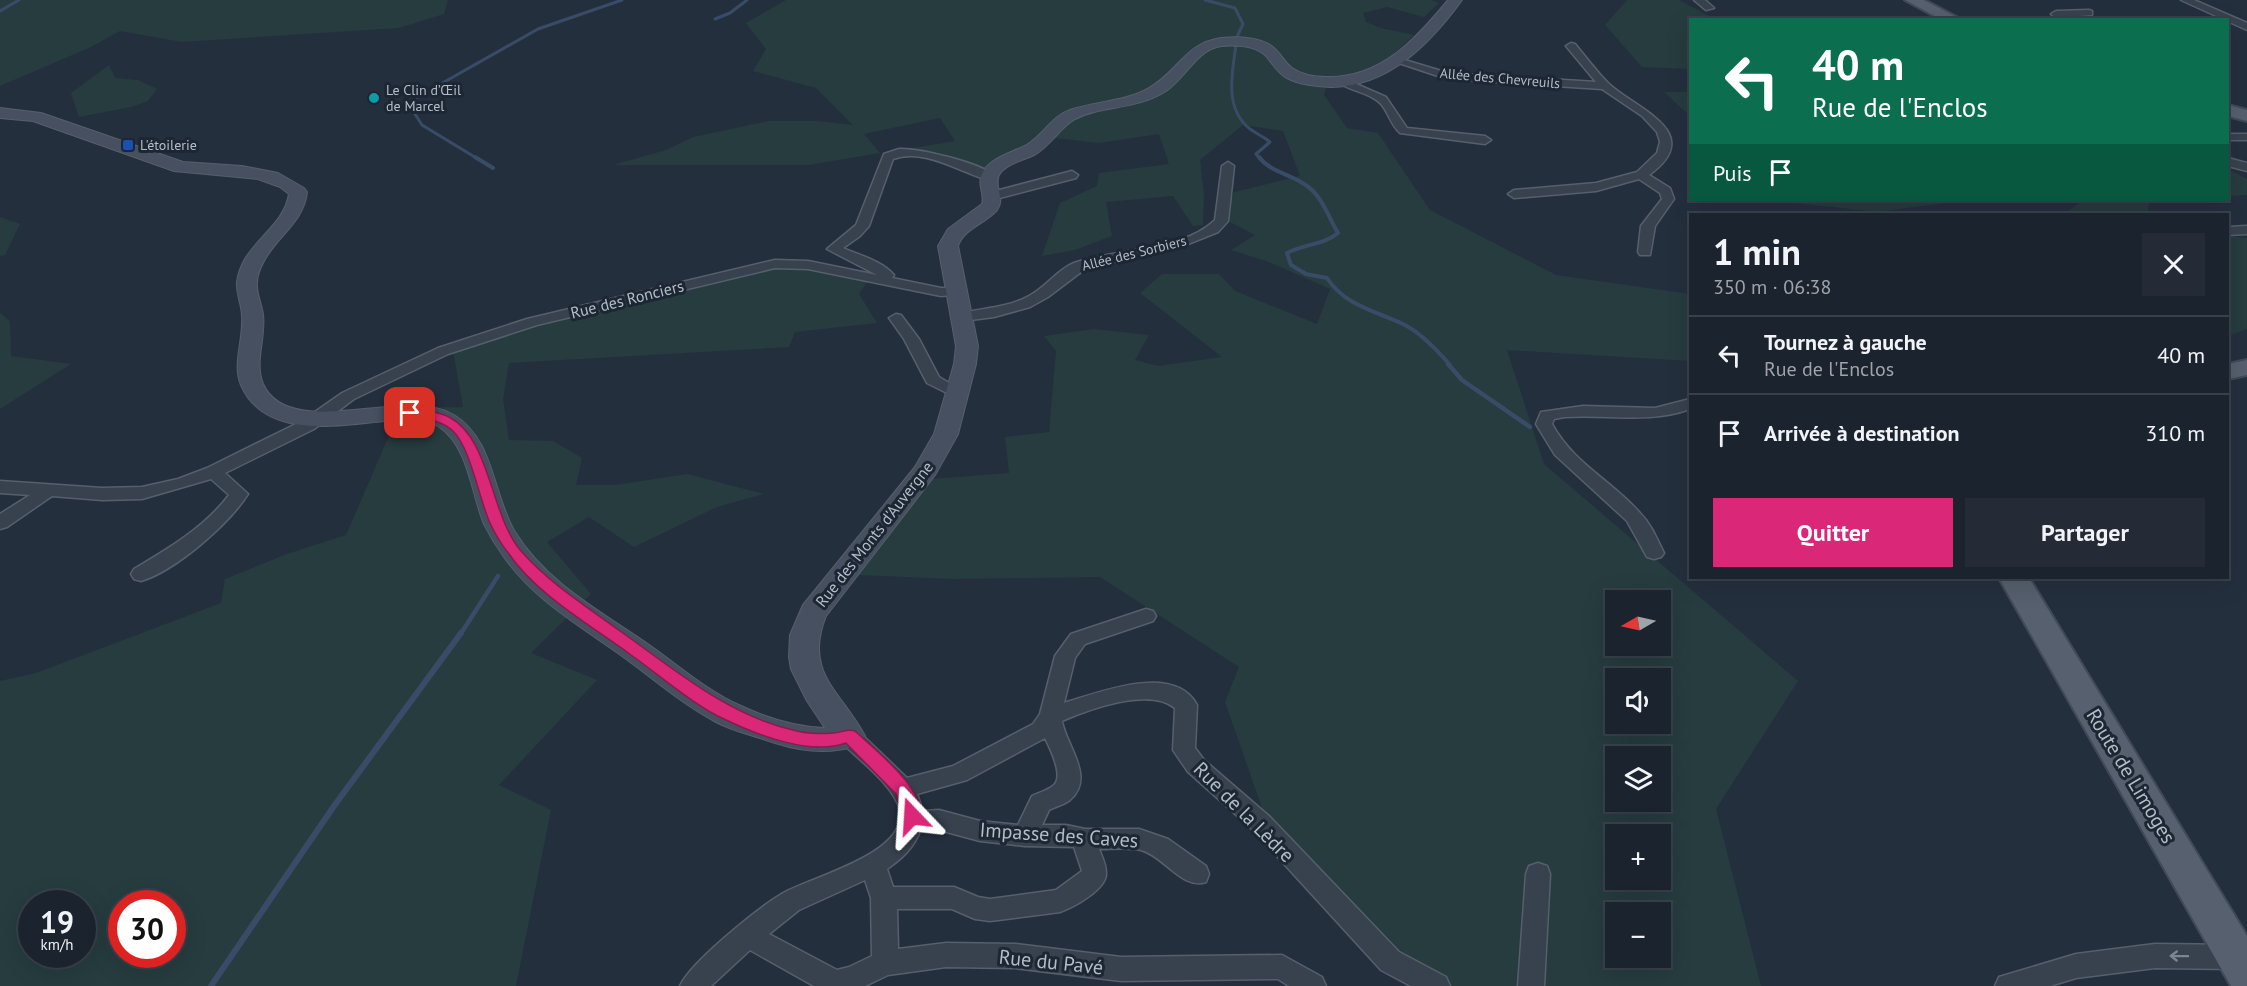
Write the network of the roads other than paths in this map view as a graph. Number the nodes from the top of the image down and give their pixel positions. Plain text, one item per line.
1 (1455, 0) edge
2 (1699, 0) edge
3 (1902, 0) edge
4 (1912, 0) edge
5 (2186, 0) edge
6 (1709, 8) dead end
7 (2089, 13) dead end
8 (1941, 18) edge
9 (1951, 18) edge
10 (2063, 18) edge
11 (2227, 18) edge
12 (2229, 19) edge
13 (2247, 27) edge
14 (1571, 46) dead end
15 (1398, 61) junction
16 (1347, 83) junction
17 (1605, 86) junction
18 (2229, 110) edge
19 (0, 113) edge
20 (2229, 115) edge
21 (2247, 117) edge
22 (2247, 121) edge
23 (2229, 137) edge
24 (2247, 137) edge
25 (1485, 140) dead end
26 (2229, 162) edge
27 (1228, 166) dead end
28 (2247, 167) edge
29 (1641, 174) junction
30 (1072, 175) dead end
31 (991, 186) junction
32 (1514, 194) dead end
33 (2247, 230) edge
34 (2229, 231) edge
35 (1645, 252) dead end
36 (886, 279) junction
37 (957, 291) junction
38 (963, 317) junction
39 (896, 318) dead end
40 (2247, 367) edge
41 (2229, 372) edge
42 (959, 389) junction
43 (1689, 404) edge
44 (316, 419) junction
45 (213, 472) junction
46 (0, 487) edge
47 (48, 491) junction
48 (0, 523) edge
49 (1654, 553) dead end
50 (141, 574) dead end
51 (2015, 579) edge
52 (1146, 616) dead end
53 (1050, 717) junction
54 (849, 736) junction
55 (903, 789) junction
56 (912, 822) junction
57 (1025, 836) junction
58 (1085, 839) junction
59 (873, 865) junction
60 (1197, 874) dead end
61 (1538, 874) dead end
62 (884, 898) junction
63 (748, 936) junction
64 (2244, 962) edge
65 (885, 963) junction
66 (693, 986) edge
67 (1313, 986) edge
68 (1437, 986) edge
69 (1531, 986) edge
70 (2008, 986) edge

1 - 15 street
2 - 6 street
3 - 8 main road
4 - 9 main road
5 - 11 street
7 - 10 street
12 - 13 street
14 - 17 street
15 - 16 street
15 - 17 street, Allée des Chevreuils
16 - 25 street
16 - 31 street, Rue des Monts d'Auvergne
17 - 29 street
18 - 21 main road
19 - 44 street
20 - 22 main road
23 - 24 street
26 - 28 street
27 - 38 street, Allée des Sorbiers
29 - 32 street
29 - 35 street
30 - 31 street
31 - 36 street
31 - 37 street, Rue des Monts d'Auvergne
33 - 34 street
36 - 37 street, Rue des Ronciers
36 - 44 street, Rue des Ronciers
37 - 38 street, Rue des Monts d'Auvergne
38 - 42 street, Rue des Monts d'Auvergne
39 - 42 street
40 - 41 main road
42 - 54 street, Rue des Monts d'Auvergne
43 - 49 street
44 - 45 street, Rue des Ronciers
44 - 54 street
45 - 47 street, Rue des Ronciers
45 - 50 street
46 - 47 street, Rue des Ronciers
47 - 48 street
51 - 64 main road, Route de Limoges
52 - 53 street
53 - 55 street, Rue de la Lèdre
53 - 57 street
53 - 68 street, Rue de la Lèdre
54 - 55 street, Rue des Monts d'Auvergne
55 - 56 street, Rue des Monts d'Auvergne
56 - 57 street, Impasse des Caves
56 - 59 street
57 - 58 street, Impasse des Caves
58 - 60 street, Impasse des Caves
58 - 62 street
59 - 62 street
59 - 63 street
61 - 69 street
62 - 65 street
63 - 65 street, Rue du Pavé
63 - 66 street
64 -> 70 street
65 - 67 street, Rue du Pavé

